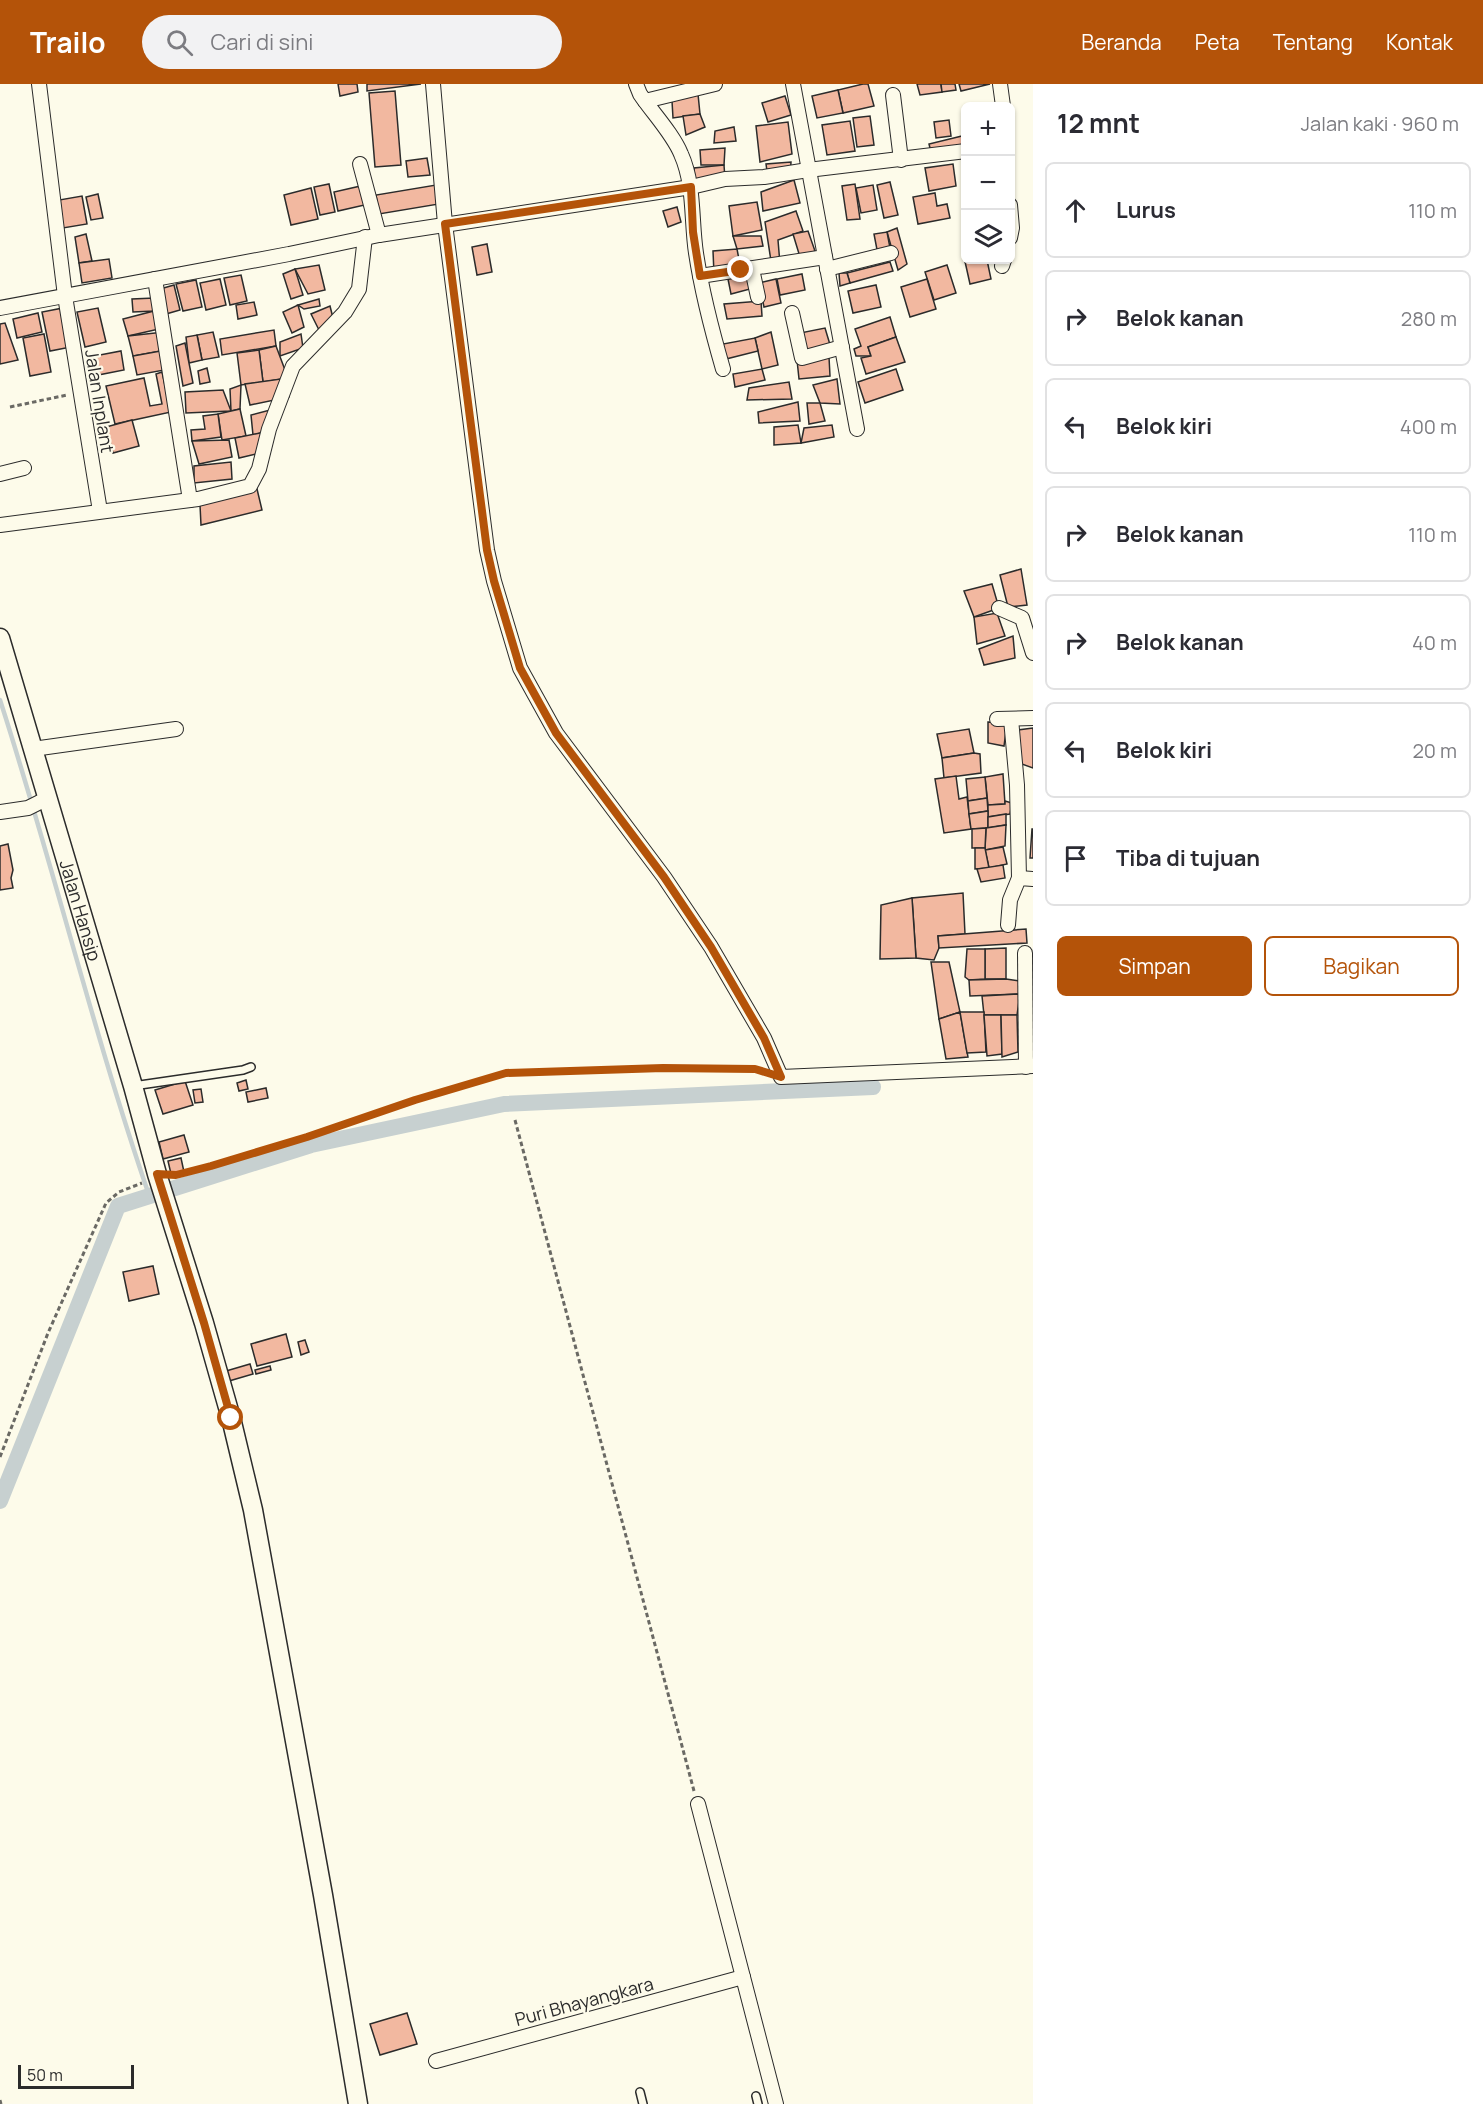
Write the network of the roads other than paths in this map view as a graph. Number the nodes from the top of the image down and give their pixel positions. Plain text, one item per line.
1 (39, 84) edge
2 (433, 84) edge
3 (636, 84) edge
4 (715, 84) edge
5 (793, 84) edge
6 (1000, 84) edge
7 (893, 94) dead end
8 (645, 101) junction
9 (1002, 102) edge
10 (961, 153) edge
11 (901, 160) junction
12 (360, 164) dead end
13 (808, 170) junction
14 (691, 187) junction
15 (445, 224) junction
16 (372, 236) junction
17 (891, 253) dead end
18 (826, 263) junction
19 (752, 269) junction
20 (700, 276) junction
21 (155, 279) junction
22 (65, 296) junction
23 (758, 297) dead end
24 (0, 308) edge
25 (792, 313) dead end
26 (842, 348) junction
27 (723, 369) dead end
28 (857, 429) dead end
29 (24, 468) dead end
30 (0, 474) edge
31 (190, 500) junction
32 (100, 511) junction
33 (0, 525) edge
34 (999, 608) dead end
35 (0, 638) edge
36 (1033, 653) edge
37 (1033, 718) edge
38 (176, 729) dead end
39 (33, 749) junction
40 (38, 802) junction
41 (0, 812) edge
42 (1026, 878) edge
43 (1008, 925) dead end
44 (1025, 954) dead end
45 (251, 1067) dead end
46 (1029, 1067) edge
47 (133, 1086) junction
48 (698, 1804) road end
49 (743, 1977) junction
50 (436, 2061) dead end
51 (640, 2092) dead end
52 (358, 2104) edge
53 (643, 2104) edge
54 (776, 2104) edge

1 - 22 street, Jalan Inplant
2 - 15 street
3 - 8 street
4 - 8 street
5 - 13 street
6 - 9 street
7 - 11 street
8 - 14 street
10 - 11 street
11 - 13 street
12 - 16 street
13 - 14 street
13 - 18 street
14 - 15 street
14 - 20 street
15 - 16 street
15 - 46 street
16 - 21 street
16 - 31 street
17 - 18 street
18 - 19 street
18 - 26 street
19 - 20 street
19 - 23 street
20 - 27 street
21 - 22 street
21 - 31 street
22 - 24 street
22 - 32 street, Jalan Inplant
25 - 26 street
26 - 28 street
29 - 30 street
31 - 32 street
32 - 33 street
34 - 36 street
35 - 39 street, Jalan Hansip
37 - 42 street
38 - 39 street
39 - 40 street, Jalan Hansip
40 - 41 street
40 - 47 street, Jalan Hansip
42 - 43 street
44 - 46 street
45 - 47 lane
47 - 52 street, Jalan Hansip
48 - 49 street
49 - 50 street, Puri Bhayangkara
49 - 54 street
51 - 53 lane

